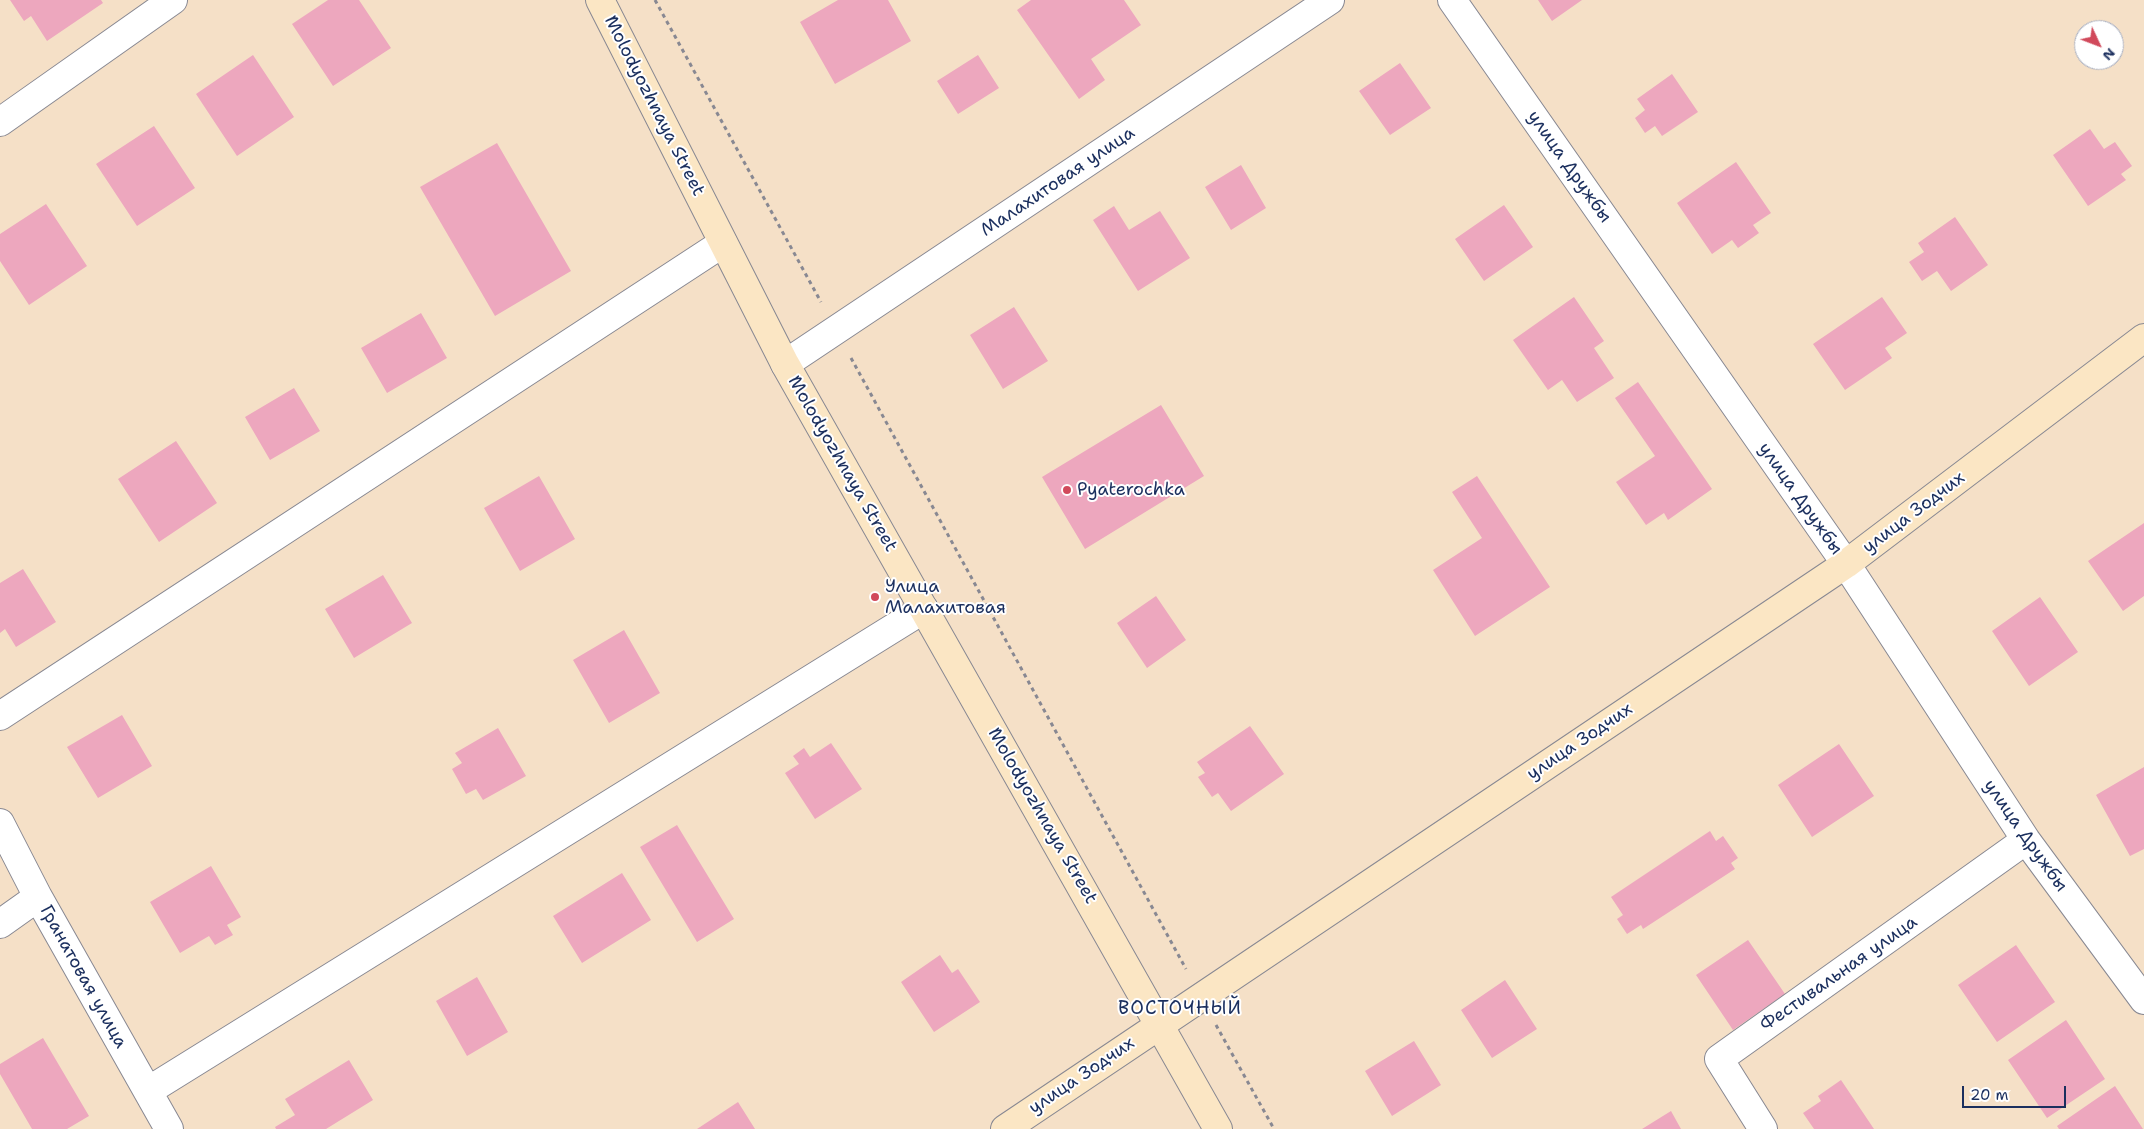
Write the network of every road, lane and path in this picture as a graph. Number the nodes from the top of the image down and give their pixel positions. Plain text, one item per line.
1 (173, 0) edge
2 (600, 0) edge
3 (655, 0) edge
4 (1330, 0) edge
5 (1452, 0) edge
6 (0, 122) edge
7 (723, 242) junction
8 (836, 330) junction
9 (2144, 338) edge
10 (785, 364) junction
11 (1846, 564) junction
12 (924, 609) junction
13 (0, 716) edge
14 (0, 823) edge
15 (2026, 840) junction
16 (38, 897) junction
17 (0, 924) edge
18 (1200, 996) junction
19 (2144, 1000) edge
20 (1160, 1023) junction
21 (148, 1091) junction
22 (169, 1129) edge
23 (1005, 1129) edge
24 (1218, 1129) edge
25 (1274, 1129) edge
26 (1763, 1129) edge

1 - 6 street
2 - 7 street, Molodyozhnaya Street
3 - 8 path
4 - 8 street, Малахитовая улица
5 - 11 street, улица Дружбы
7 - 10 street, Molodyozhnaya Street
7 - 13 street
8 - 10 street, Малахитовая улица
8 - 18 path
9 - 11 street, улица Зодчих
10 - 12 street, Molodyozhnaya Street
11 - 15 street, улица Дружбы
11 - 18 street, улица Зодчих
12 - 20 street, Molodyozhnaya Street
12 - 21 street
14 - 16 street, Гранатовая улица
15 - 19 street, улица Дружбы
15 - 26 street, Фестивальная улица
16 - 17 street
16 - 21 street, Гранатовая улица
18 - 20 street, улица Зодчих
18 - 25 path
20 - 23 street, улица Зодчих
20 - 24 street, Molodyozhnaya Street
21 - 22 street, Гранатовая улица

